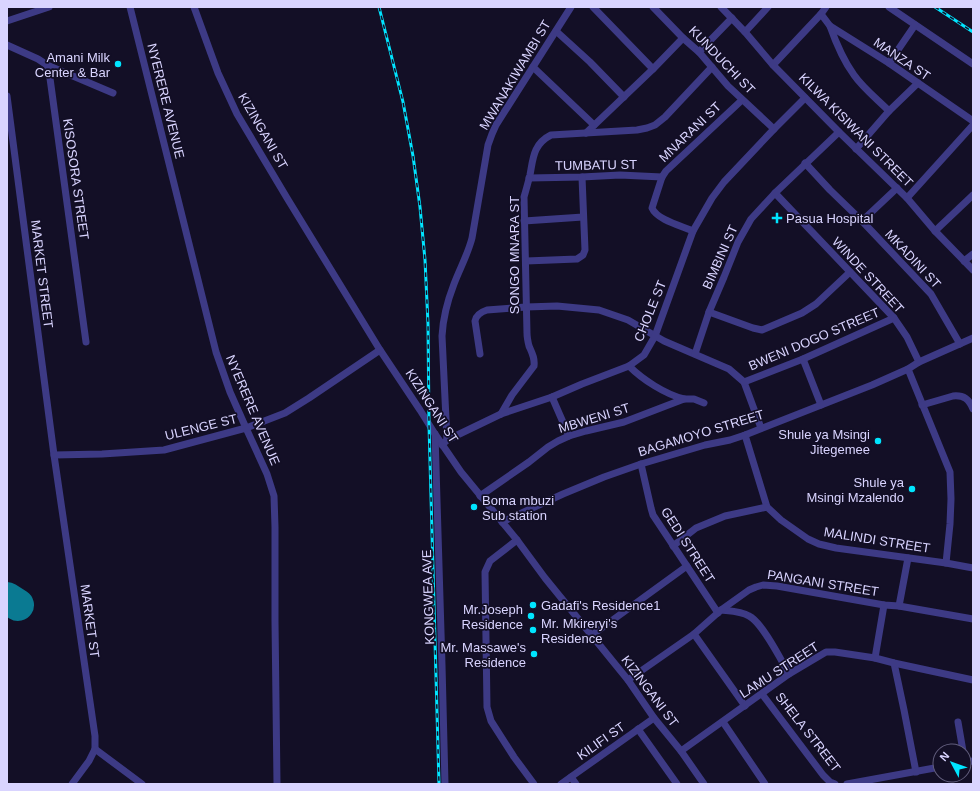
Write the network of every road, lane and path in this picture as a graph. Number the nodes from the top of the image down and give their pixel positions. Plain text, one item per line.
1 (49, 7) edge
2 (130, 7) edge
3 (194, 7) edge
4 (572, 7) edge
5 (593, 7) edge
6 (654, 7) edge
7 (721, 7) edge
8 (768, 7) edge
9 (826, 7) edge
10 (890, 7) edge
11 (821, 14) junction
12 (732, 18) junction
13 (7, 21) edge
14 (915, 25) junction
15 (830, 26) junction
16 (556, 31) junction
17 (745, 32) junction
18 (683, 38) junction
19 (7, 44) edge
20 (699, 52) junction
21 (889, 63) junction
22 (973, 64) edge
23 (47, 65) junction
24 (773, 65) junction
25 (533, 67) junction
26 (712, 67) junction
27 (653, 69) junction
28 (918, 83) junction
29 (113, 93) dead end
30 (7, 96) edge
31 (624, 98) junction
32 (805, 98) junction
33 (742, 100) junction
34 (889, 110) junction
35 (973, 121) edge
36 (594, 125) junction
37 (973, 125) edge
38 (774, 129) junction
39 (839, 132) junction
40 (586, 133) junction
41 (856, 149) junction
42 (805, 163) junction
43 (582, 177) junction
44 (662, 177) junction
45 (529, 178) junction
46 (897, 188) junction
47 (775, 193) junction
48 (973, 195) edge
49 (907, 198) junction
50 (583, 217) junction
51 (524, 220) junction
52 (862, 221) junction
53 (693, 231) junction
54 (935, 231) junction
55 (973, 254) edge
56 (526, 261) junction
57 (964, 261) junction
58 (973, 270) edge
59 (850, 272) junction
60 (526, 307) junction
61 (710, 312) junction
62 (894, 318) junction
63 (654, 336) junction
64 (973, 338) edge
65 (86, 342) dead end
66 (960, 344) junction
67 (380, 350) junction
68 (480, 354) dead end
69 (695, 354) junction
70 (803, 359) junction
71 (919, 362) junction
72 (629, 366) junction
73 (908, 368) junction
74 (744, 382) junction
75 (552, 397) junction
76 (684, 399) junction
77 (704, 403) dead end
78 (821, 405) junction
79 (922, 405) junction
80 (973, 409) edge
81 (501, 414) junction
82 (246, 428) junction
83 (761, 428) junction
84 (435, 434) junction
85 (745, 435) junction
86 (569, 436) junction
87 (445, 442) junction
88 (54, 455) junction
89 (641, 464) junction
90 (480, 496) junction
91 (767, 506) junction
92 (502, 522) junction
93 (517, 540) junction
94 (673, 546) junction
95 (908, 558) junction
96 (946, 563) junction
97 (687, 566) junction
98 (973, 568) edge
99 (884, 605) junction
100 (899, 606) junction
101 (719, 612) junction
102 (973, 619) edge
103 (694, 634) junction
104 (592, 635) junction
105 (875, 658) junction
106 (894, 663) junction
107 (789, 674) junction
108 (628, 680) junction
109 (973, 680) edge
110 (762, 694) junction
111 (745, 706) junction
112 (654, 718) junction
113 (723, 722) junction
114 (958, 722) dead end
115 (638, 729) junction
116 (962, 743) edge
117 (95, 749) junction
118 (681, 751) junction
119 (932, 769) edge
120 (916, 772) junction
121 (571, 777) junction
122 (72, 784) edge
123 (142, 784) edge
124 (277, 784) edge
125 (445, 784) edge
126 (534, 784) edge
127 (561, 784) edge
128 (576, 784) edge
129 (677, 784) edge
130 (704, 784) edge
131 (765, 784) edge
132 (835, 784) edge
133 (847, 784) edge

1 - 13 street
2 - 82 street, NYERERE AVENUE
3 - 67 street, KIZINGANI ST
4 - 16 street, MWANAKIWAMBI ST
5 - 27 street
6 - 18 street, KUNDUCHI ST
7 - 12 street, KILWA KISIWANI STREET
8 - 17 street
9 - 11 street
10 - 14 street
11 - 15 street, MANZA ST
11 - 24 street
12 - 17 street, KILWA KISIWANI STREET
12 - 20 street
14 - 21 street
14 - 22 street
15 - 21 street, MANZA ST
15 - 34 street
16 - 25 street, MWANAKIWAMBI ST
16 - 31 street
17 - 24 street, KILWA KISIWANI STREET
18 - 20 street, KUNDUCHI ST
18 - 27 street
19 - 23 street
20 - 26 street, KUNDUCHI ST
21 - 28 street, MANZA ST
23 - 29 street
23 - 65 street, KISOSORA STREET
24 - 32 street, KILWA KISIWANI STREET
25 - 36 street
25 - 87 street, MWANAKIWAMBI ST
26 - 33 street, KUNDUCHI ST
26 - 40 street, SONGO MNARA ST
27 - 31 street
28 - 34 street
28 - 35 street, MANZA ST
30 - 88 street, MARKET STREET
31 - 36 street
32 - 38 street, CHOLE ST
32 - 39 street, KILWA KISIWANI STREET
33 - 38 street, KUNDUCHI ST
33 - 44 street, MNARANI ST
34 - 41 street
36 - 40 street
37 - 49 street
38 - 53 street, CHOLE ST
39 - 41 street, KILWA KISIWANI STREET
39 - 42 street, BIMBINI ST
40 - 45 street, SONGO MNARA ST
41 - 46 street, KILWA KISIWANI STREET
42 - 47 street, BIMBINI ST
42 - 52 street, MKADINI ST
43 - 44 street, TUMBATU ST
43 - 45 street, TUMBATU ST
43 - 50 street
44 - 53 street, MNARANI ST
45 - 51 street, SONGO MNARA ST
46 - 49 street, KILWA KISIWANI STREET
46 - 52 street
47 - 59 street, WINDE STREET
47 - 61 street, BIMBINI ST
48 - 54 street
49 - 54 street, KILWA KISIWANI STREET
50 - 51 street
50 - 56 street
51 - 56 street, SONGO MNARA ST
52 - 66 street, MKADINI ST
53 - 63 street, CHOLE ST
54 - 57 street, KILWA KISIWANI STREET
55 - 57 street
56 - 60 street, SONGO MNARA ST
57 - 58 street, KILWA KISIWANI STREET
59 - 61 street
59 - 62 street, WINDE STREET
60 - 63 street
60 - 68 street
60 - 81 street, SONGO MNARA ST
61 - 69 street, BIMBINI ST
62 - 70 street, BWENI DOGO STREET
62 - 71 street, WINDE STREET
63 - 69 street
63 - 72 street, CHOLE ST
64 - 66 street, BAGAMOYO STREET
66 - 71 street, BAGAMOYO STREET
67 - 82 street, ULENGE ST
67 - 84 street, KIZINGANI ST
69 - 74 street
70 - 74 street, BWENI DOGO STREET
70 - 78 street
71 - 73 street, BAGAMOYO STREET
72 - 75 street, CHOLE ST
72 - 76 street
73 - 78 street, BAGAMOYO STREET
73 - 79 street
74 - 83 street
75 - 81 street, CHOLE ST
75 - 86 street
76 - 77 street
76 - 86 street, MBWENI ST
78 - 83 street, BAGAMOYO STREET
79 - 80 street
79 - 96 street
81 - 87 street, CHOLE ST
82 - 88 street, ULENGE ST
82 - 124 street, NYERERE AVENUE
83 - 85 street, BAGAMOYO STREET
84 - 87 street, KIZINGANI ST
84 - 125 street, KONGWEA AVE
85 - 89 street, BAGAMOYO STREET
85 - 91 street, MALINDI STREET
86 - 90 street, MBWENI ST
87 - 90 street, KIZINGANI ST
88 - 117 street, MARKET ST
89 - 92 street, BAGAMOYO STREET
89 - 94 street, GEDI STREET
90 - 92 street, KIZINGANI ST
91 - 94 street
91 - 95 street, MALINDI STREET
92 - 93 street, KIZINGANI ST
93 - 104 street, KIZINGANI ST
93 - 126 street
94 - 97 street, GEDI STREET
95 - 96 street, MALINDI STREET
95 - 100 street
96 - 98 street, MALINDI STREET
97 - 101 street, GEDI STREET
97 - 104 street
99 - 100 street, PANGANI STREET
99 - 101 street, PANGANI STREET
99 - 105 street
100 - 102 street, PANGANI STREET
101 - 103 street, PANGANI STREET
101 - 107 street
103 - 108 street, PANGANI STREET
103 - 111 street
104 - 108 street, KIZINGANI ST
105 - 106 street, LAMU STREET
105 - 107 street, LAMU STREET
106 - 109 street, LAMU STREET
106 - 120 street
107 - 110 street, LAMU STREET
108 - 112 street, KIZINGANI ST
110 - 111 street, LAMU STREET
110 - 132 street, SHELA STREET
111 - 113 street, LAMU STREET
112 - 115 street, KILIFI ST
112 - 118 street, KIZINGANI ST
113 - 118 street, LAMU STREET
113 - 131 street
114 - 116 street
115 - 121 street, KILIFI ST
115 - 129 street
117 - 122 street
117 - 123 street
118 - 130 street, KIZINGANI ST
119 - 120 street, SHELA STREET
120 - 133 street, SHELA STREET
121 - 127 street, KILIFI ST
121 - 128 street

